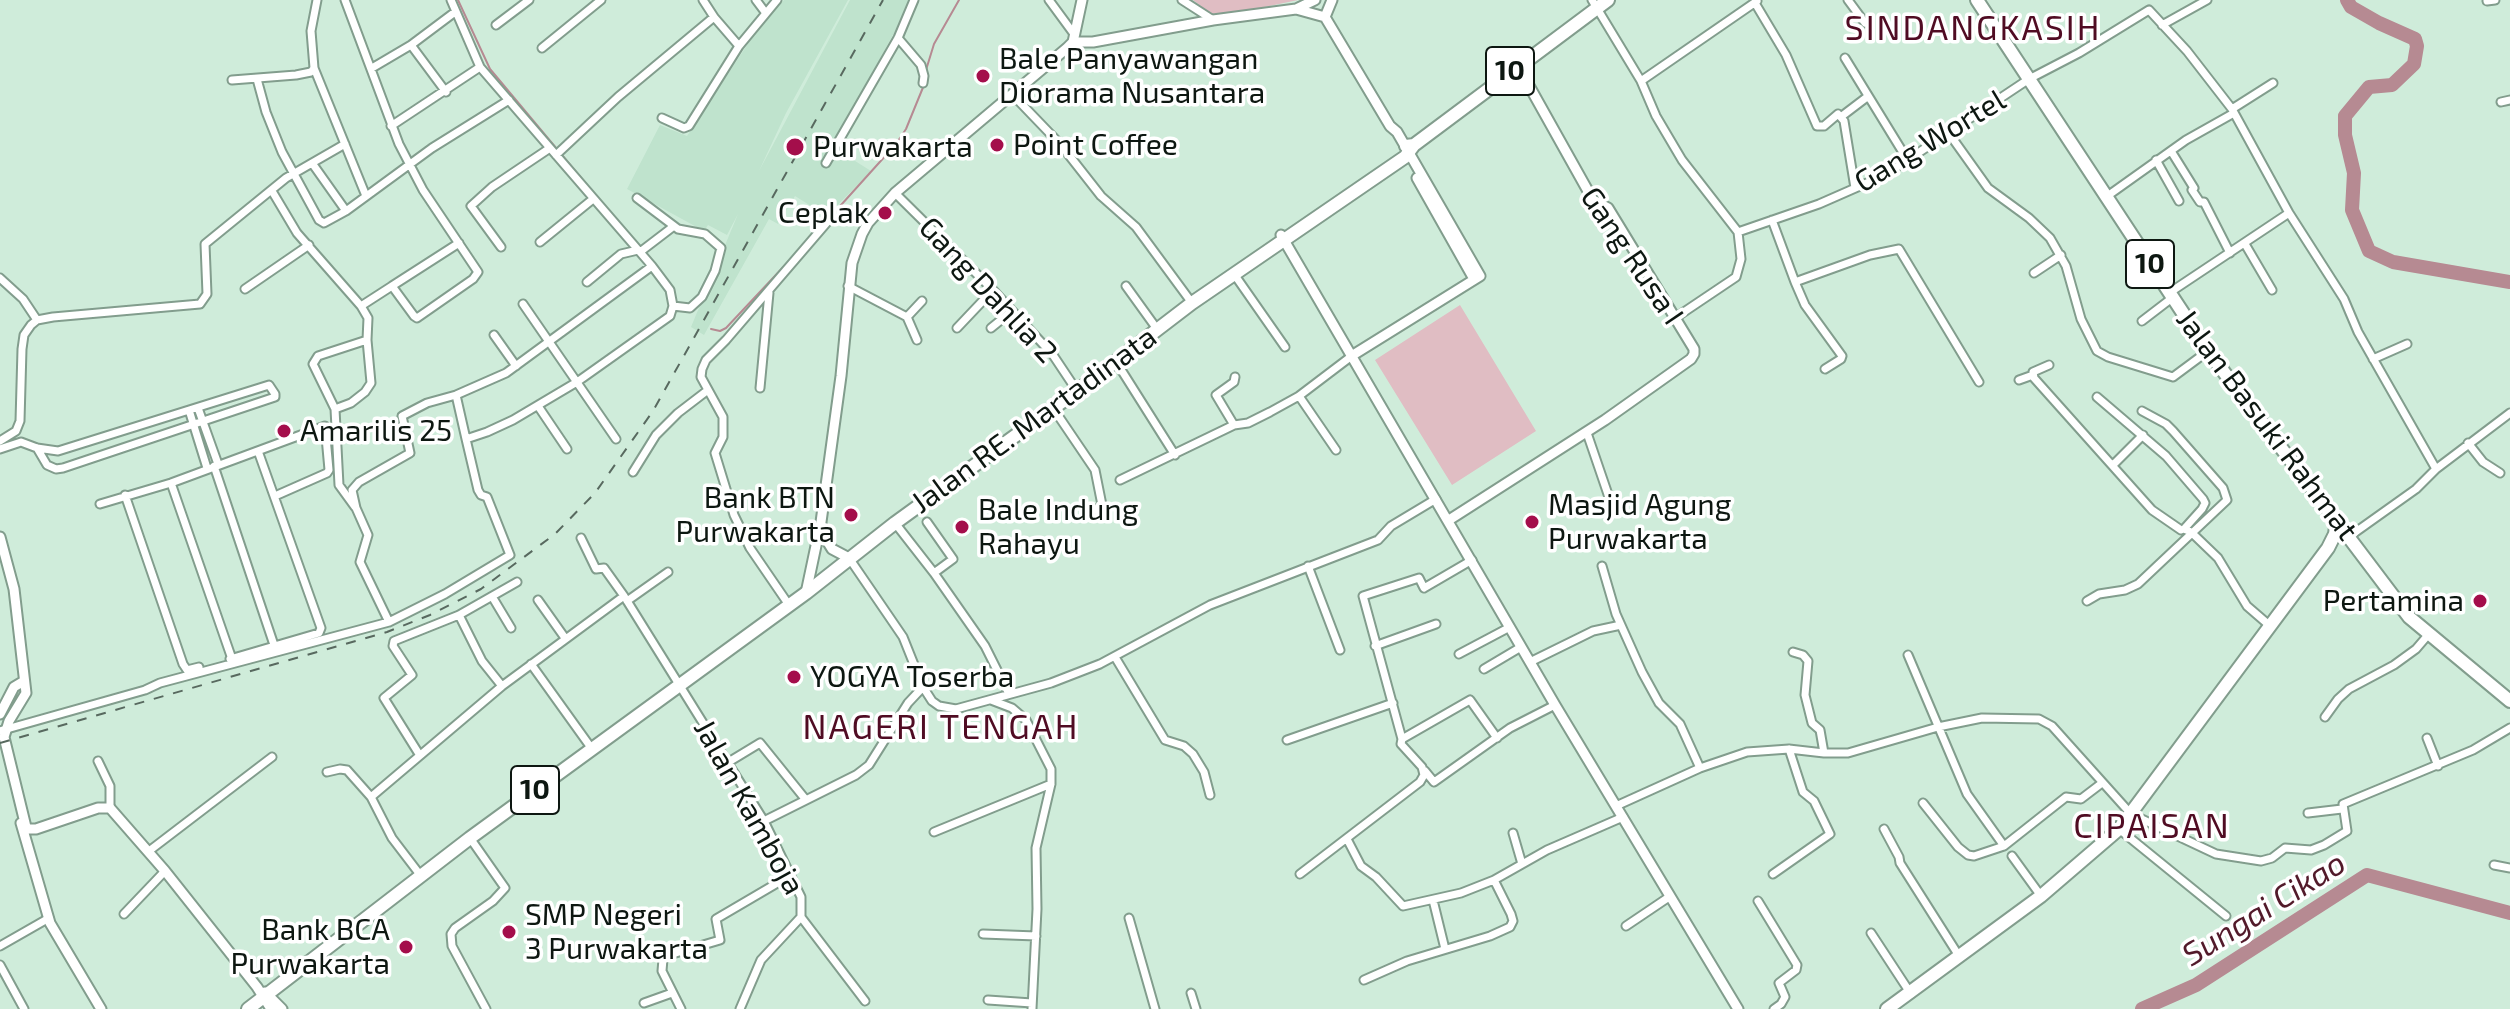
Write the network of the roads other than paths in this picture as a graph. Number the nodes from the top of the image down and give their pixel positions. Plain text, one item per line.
1 (317, 0) edge
2 (345, 0) edge
3 (529, 0) edge
4 (601, 0) edge
5 (703, 0) edge
6 (756, 0) edge
7 (777, 0) edge
8 (914, 0) edge
9 (1049, 0) edge
10 (1082, 0) edge
11 (1182, 0) edge
12 (1315, 0) edge
13 (1332, 0) edge
14 (1608, 0) edge
15 (1848, 0) edge
16 (1977, 0) edge
17 (2145, 0) edge
18 (2207, 0) edge
19 (453, 1) edge
20 (1756, 1) edge
21 (1594, 5) edge
22 (1296, 9) junction
23 (2149, 10) junction
24 (455, 12) junction
25 (765, 12) junction
26 (714, 17) junction
27 (1325, 17) junction
28 (1213, 20) junction
29 (1865, 23) dead end
30 (496, 25) dead end
31 (2162, 25) junction
32 (898, 38) junction
33 (1074, 38) junction
34 (411, 45) junction
35 (739, 46) junction
36 (542, 48) dead end
37 (1845, 58) dead end
38 (1518, 66) junction
39 (480, 67) junction
40 (314, 68) junction
41 (372, 68) junction
42 (257, 79) junction
43 (2029, 79) junction
44 (232, 80) dead end
45 (1641, 81) junction
46 (923, 83) dead end
47 (2273, 83) dead end
48 (446, 92) junction
49 (1012, 94) junction
50 (1867, 97) junction
51 (509, 100) junction
52 (2510, 100) edge
53 (2501, 102) dead end
54 (2233, 111) junction
55 (1842, 116) junction
56 (662, 118) dead end
57 (391, 126) junction
58 (1948, 132) junction
59 (345, 144) junction
60 (1407, 150) junction
61 (2171, 151) junction
62 (555, 152) junction
63 (1907, 159) junction
64 (2156, 160) junction
65 (312, 163) junction
66 (826, 163) dead end
67 (409, 165) junction
68 (295, 174) junction
69 (1855, 188) junction
70 (272, 191) junction
71 (895, 193) junction
72 (366, 196) junction
73 (2106, 197) junction
74 (637, 198) dead end
75 (593, 199) junction
76 (2179, 201) dead end
77 (346, 211) junction
78 (2289, 213) junction
79 (830, 219) dead end
80 (1772, 220) junction
81 (674, 226) junction
82 (1738, 232) junction
83 (1283, 238) junction
84 (540, 242) dead end
85 (459, 243) junction
86 (2245, 244) junction
87 (309, 245) junction
88 (501, 247) dead end
89 (640, 251) junction
90 (2230, 253) junction
91 (2061, 255) junction
92 (652, 266) junction
93 (2034, 273) dead end
94 (1234, 274) junction
95 (0, 278) edge
96 (587, 282) dead end
97 (1795, 282) junction
98 (392, 286) junction
99 (848, 286) junction
100 (1126, 286) dead end
101 (245, 289) dead end
102 (993, 290) junction
103 (2272, 290) dead end
104 (769, 291) junction
105 (2170, 296) junction
106 (922, 301) dead end
107 (1192, 303) junction
108 (523, 304) dead end
109 (361, 306) junction
110 (673, 306) junction
111 (1012, 311) junction
112 (907, 317) junction
113 (1675, 318) junction
114 (37, 320) junction
115 (2142, 321) dead end
116 (957, 328) dead end
117 (991, 328) dead end
118 (1157, 329) junction
119 (494, 335) dead end
120 (367, 340) junction
121 (917, 340) dead end
122 (550, 343) junction
123 (2407, 344) dead end
124 (1285, 347) dead end
125 (2208, 351) junction
126 (1353, 355) junction
127 (2373, 359) junction
128 (1115, 360) junction
129 (2049, 365) dead end
130 (516, 366) junction
131 (1825, 369) dead end
132 (2033, 375) junction
133 (1235, 377) dead end
134 (2019, 380) dead end
135 (577, 382) junction
136 (1979, 382) dead end
137 (760, 388) dead end
138 (708, 390) junction
139 (1077, 391) junction
140 (456, 395) junction
141 (1299, 396) junction
142 (2097, 397) dead end
143 (538, 406) junction
144 (198, 408) junction
145 (1053, 408) junction
146 (335, 409) junction
147 (189, 410) junction
148 (2142, 411) dead end
149 (2510, 413) edge
150 (198, 423) junction
151 (1234, 425) junction
152 (1587, 433) junction
153 (2143, 435) junction
154 (466, 439) junction
155 (616, 439) dead end
156 (0, 441) edge
157 (2468, 443) junction
158 (69, 447) junction
159 (37, 448) junction
160 (0, 449) edge
161 (567, 449) dead end
162 (1336, 450) dead end
163 (258, 451) junction
164 (1175, 455) junction
165 (76, 464) junction
166 (2113, 465) junction
167 (213, 466) junction
168 (2436, 469) junction
169 (633, 472) dead end
170 (2500, 473) dead end
171 (1120, 480) dead end
172 (171, 483) junction
173 (125, 495) junction
174 (275, 496) junction
175 (1436, 499) junction
176 (100, 504) dead end
177 (356, 508) junction
178 (1613, 509) dead end
179 (1089, 514) dead end
180 (2337, 519) junction
181 (1449, 520) junction
182 (821, 522) junction
183 (927, 522) dead end
184 (895, 523) junction
185 (2188, 531) junction
186 (0, 537) edge
187 (581, 538) dead end
188 (2353, 540) junction
189 (2328, 548) junction
190 (849, 558) junction
191 (1472, 560) junction
192 (1308, 566) junction
193 (1602, 566) dead end
194 (668, 572) dead end
195 (934, 573) junction
196 (517, 582) dead end
197 (806, 593) junction
198 (493, 598) junction
199 (625, 598) junction
200 (538, 600) dead end
201 (2087, 601) dead end
202 (790, 606) junction
203 (459, 615) junction
204 (389, 622) junction
205 (1436, 624) dead end
206 (1621, 625) junction
207 (2269, 625) junction
208 (1510, 627) junction
209 (511, 628) dead end
210 (2428, 635) junction
211 (565, 638) junction
212 (274, 645) junction
213 (1375, 646) junction
214 (1521, 647) junction
215 (1340, 650) dead end
216 (1793, 652) dead end
217 (1459, 654) dead end
218 (1908, 655) dead end
219 (1115, 657) junction
220 (232, 659) junction
221 (1530, 662) junction
222 (531, 664) junction
223 (1484, 669) dead end
224 (24, 681) junction
225 (681, 684) junction
226 (502, 686) junction
227 (923, 687) junction
228 (1009, 694) junction
229 (989, 700) junction
230 (2510, 701) edge
231 (1393, 703) junction
232 (1555, 705) junction
233 (0, 714) edge
234 (2325, 717) dead end
235 (1938, 727) junction
236 (2510, 728) edge
237 (2, 730) edge
238 (1497, 738) junction
239 (2427, 738) dead end
240 (1402, 739) junction
241 (0, 740) edge
242 (1287, 740) dead end
243 (592, 749) junction
244 (1789, 749) junction
245 (1824, 753) junction
246 (2, 754) edge
247 (419, 754) junction
248 (272, 757) dead end
249 (98, 761) dead end
250 (727, 763) junction
251 (2438, 766) junction
252 (1700, 768) junction
253 (1424, 771) junction
254 (327, 772) dead end
255 (2102, 783) junction
256 (1051, 784) junction
257 (1210, 795) dead end
258 (371, 797) junction
259 (806, 800) junction
260 (1923, 803) dead end
261 (1616, 806) junction
262 (110, 808) junction
263 (2342, 809) junction
264 (2308, 813) dead end
265 (2131, 814) junction
266 (1623, 817) junction
267 (764, 821) junction
268 (36, 829) junction
269 (1884, 829) dead end
270 (2119, 829) junction
271 (934, 832) dead end
272 (1513, 833) dead end
273 (470, 838) junction
274 (1347, 839) junction
275 (28, 846) junction
276 (2004, 846) junction
277 (149, 851) junction
278 (2012, 856) dead end
279 (1522, 864) junction
280 (2494, 865) dead end
281 (2510, 868) edge
282 (165, 871) junction
283 (1300, 874) dead end
284 (1773, 874) dead end
285 (791, 875) junction
286 (421, 876) junction
287 (1494, 880) junction
288 (2041, 896) junction
289 (1669, 897) junction
290 (1433, 900) junction
291 (1758, 901) dead end
292 (124, 914) dead end
293 (2226, 916) dead end
294 (801, 917) junction
295 (49, 918) junction
296 (1129, 918) dead end
297 (1626, 926) dead end
298 (1871, 933) dead end
299 (983, 934) dead end
300 (1036, 936) junction
301 (0, 946) edge
302 (1445, 949) junction
303 (1959, 956) junction
304 (0, 965) edge
305 (1364, 980) dead end
306 (672, 993) junction
307 (1191, 993) dead end
308 (1911, 994) junction
309 (988, 1000) dead end
310 (865, 1001) dead end
311 (272, 1002) edge
312 (644, 1003) dead end
313 (1032, 1006) edge
314 (97, 1008) edge
315 (24, 1009) edge
316 (248, 1009) edge
317 (486, 1009) edge
318 (681, 1009) edge
319 (740, 1009) edge
320 (1155, 1009) edge
321 (1196, 1009) edge
322 (1738, 1009) edge
323 (1774, 1009) edge
324 (1887, 1009) edge

1 - 40 street
2 - 41 street
3 - 30 street
4 - 36 street
5 - 26 street
6 - 25 street
7 - 25 street
8 - 32 street
9 - 33 street
10 - 33 street
11 - 28 street
12 - 22 street
13 - 27 street
14 - 21 highway, Jalan RE. Martadinata / 10
15 - 29 street
16 - 43 highway, Jalan Basuki Rahmat / 10
17 - 23 street
18 - 31 street
19 - 24 street
20 - 45 street
20 - 55 street
21 - 38 highway, Jalan RE. Martadinata / 10
21 - 45 street
22 - 27 street
22 - 28 street
23 - 31 street
23 - 43 street, Gang Wortel
24 - 34 street
24 - 39 street
25 - 35 street
26 - 35 street
26 - 62 street
27 - 60 street
28 - 33 street
31 - 54 street
32 - 46 street
32 - 66 street
33 - 49 street
34 - 41 street
34 - 48 street
35 - 56 street
37 - 50 street
38 - 60 highway, Jalan RE. Martadinata / 10
38 - 113 street, Gang Rusa I
39 - 48 street
39 - 51 street
40 - 42 street
40 - 59 street
41 - 57 street
42 - 44 street
42 - 68 street
43 - 58 street, Gang Wortel
43 - 73 highway, Jalan Basuki Rahmat / 10
45 - 82 street
47 - 54 street
48 - 57 street
49 - 71 street
49 - 107 street
50 - 55 street
50 - 63 street
51 - 62 street
51 - 67 street
52 - 53 street
54 - 61 street
54 - 78 street
55 - 69 street
57 - 67 street
58 - 63 street, Gang Wortel
58 - 91 street
59 - 65 street
59 - 72 street
60 - 83 highway, Jalan RE. Martadinata / 10
60 - 126 street
61 - 64 street
61 - 90 street
62 - 75 street
62 - 88 street
63 - 69 street, Gang Wortel
64 - 73 street
64 - 76 street
65 - 68 street
65 - 77 street
67 - 72 street
67 - 85 street
68 - 70 street
68 - 77 street
69 - 80 street, Gang Wortel
70 - 87 street
70 - 114 street
71 - 99 street
71 - 102 street, Gang Dahlia 2
72 - 77 street
73 - 105 highway, Jalan Basuki Rahmat / 10
74 - 81 street
75 - 84 street
75 - 89 street
78 - 86 street
78 - 127 street
79 - 104 street
80 - 82 street, Gang Wortel
80 - 97 street
81 - 89 street
81 - 110 street
82 - 113 street
83 - 94 highway, Jalan RE. Martadinata / 10
83 - 126 street
85 - 98 street
85 - 98 street
86 - 90 street
86 - 103 street
87 - 101 street
87 - 109 street
89 - 92 street
89 - 96 street
90 - 105 street
91 - 93 street
91 - 125 street
92 - 110 street
92 - 122 street
94 - 107 highway, Jalan RE. Martadinata / 10
94 - 124 street
95 - 114 street
97 - 131 street
97 - 136 street
98 - 109 street
99 - 112 street
99 - 182 street
100 - 118 street
102 - 111 street, Gang Dahlia 2
102 - 116 street
104 - 137 street
104 - 138 street
105 - 115 street
105 - 125 highway, Jalan Basuki Rahmat / 10
106 - 112 street
107 - 118 highway, Jalan RE. Martadinata / 10
108 - 122 street
109 - 120 street
110 - 135 street
111 - 117 street
111 - 139 street, Gang Dahlia 2
112 - 121 street
113 - 152 street, Gang Rusa I
114 - 156 street
118 - 128 highway, Jalan RE. Martadinata / 10
119 - 130 street
120 - 146 street
120 - 146 street
122 - 130 street
122 - 135 street
123 - 127 street
125 - 180 highway, Jalan Basuki Rahmat / 10
126 - 141 street
126 - 175 street
127 - 168 street
128 - 139 highway, Jalan RE. Martadinata / 10
128 - 164 street
129 - 132 street
130 - 140 street
132 - 134 street
132 - 166 street
133 - 151 street
135 - 143 street
135 - 155 street
138 - 169 street
138 - 202 street
139 - 145 highway, Jalan RE. Martadinata / 10
140 - 154 street
140 - 177 street
141 - 151 street
141 - 162 street
142 - 153 street
143 - 154 street
143 - 161 street
144 - 147 street
144 - 150 street
144 - 150 street
145 - 179 street
145 - 184 highway, Jalan RE. Martadinata / 10
146 - 177 street
147 - 150 street
147 - 158 street
148 - 185 street
149 - 157 street
150 - 165 street
150 - 167 street
151 - 164 street
152 - 178 street
152 - 181 street, Gang Rusa I
153 - 166 street
153 - 185 street
154 - 204 street
157 - 168 street
157 - 170 street
158 - 159 street
158 - 165 street
159 - 160 street
159 - 165 street
163 - 167 street
163 - 174 street
163 - 174 street
164 - 171 street
166 - 185 street
167 - 172 street
167 - 212 street
168 - 188 street
172 - 173 street
172 - 220 street
173 - 176 street
173 - 220 street
174 - 212 street
175 - 181 street
175 - 192 street
177 - 204 street
180 - 188 highway, Jalan Basuki Rahmat / 10
180 - 189 highway
181 - 191 street
182 - 190 street
182 - 197 street
183 - 195 street
184 - 190 highway, Jalan RE. Martadinata / 10
184 - 195 street
185 - 201 street
185 - 207 street
186 - 224 street
187 - 199 street, Jalan Kamboja
188 - 189 highway
188 - 210 highway, Jalan Basuki Rahmat / 10
189 - 207 highway
190 - 197 highway, Jalan RE. Martadinata / 10
190 - 227 street
191 - 208 street
191 - 213 street
192 - 215 street
192 - 219 street
193 - 206 street
194 - 199 street
195 - 228 street
196 - 198 street
197 - 202 highway, 10
198 - 203 street
198 - 209 street
199 - 211 street
199 - 225 street, Jalan Kamboja
200 - 211 street
202 - 225 highway, 10
203 - 226 street
203 - 247 street
204 - 237 street
205 - 213 street
206 - 221 street
206 - 252 street
207 - 265 highway
208 - 214 street
208 - 217 street
210 - 230 highway, Jalan Basuki Rahmat / 10
210 - 234 street
211 - 222 street
212 - 220 street
213 - 231 street
214 - 221 street
214 - 223 street
216 - 245 street
218 - 235 street
219 - 228 street
219 - 257 street
221 - 232 street
222 - 226 street
222 - 243 street
224 - 233 street
224 - 237 street
225 - 243 highway, 10
225 - 250 street, Jalan Kamboja
226 - 247 street
227 - 229 street
227 - 259 street
228 - 229 street
229 - 256 street
231 - 240 street
231 - 242 street
232 - 238 street
232 - 261 street
235 - 245 street
235 - 255 street
235 - 276 street
236 - 251 street
237 - 268 street
238 - 240 street
238 - 253 street
239 - 251 street
240 - 253 street
241 - 246 street
243 - 273 highway, 10
244 - 245 street
244 - 252 street
244 - 284 street
246 - 275 street
247 - 258 street
248 - 277 street
249 - 262 street
250 - 259 street
250 - 267 street, Jalan Kamboja
251 - 263 street
252 - 261 street
253 - 274 street
254 - 258 street
255 - 265 street
255 - 276 street
256 - 271 street
256 - 300 street
258 - 286 street
259 - 267 street
260 - 276 street
261 - 266 street
262 - 268 street
262 - 277 street
263 - 264 street
263 - 265 street
265 - 270 highway
266 - 279 street
266 - 289 street
267 - 285 street, Jalan Kamboja
268 - 275 street
269 - 303 street
270 - 288 highway
270 - 293 street
272 - 279 street
273 - 286 highway, 10
273 - 317 street
274 - 283 street
274 - 290 street
275 - 295 street
277 - 282 street
278 - 288 street
279 - 287 street
280 - 281 street
282 - 292 street
282 - 311 street
285 - 294 street, Jalan Kamboja
285 - 306 street
286 - 311 highway, 10
287 - 290 street
287 - 302 street
288 - 303 highway
289 - 297 street
289 - 322 street
290 - 302 street
291 - 323 street
294 - 310 street
294 - 319 street, Jalan Kamboja
295 - 301 street
295 - 314 street
296 - 320 street
298 - 308 street
299 - 300 street
300 - 313 street
302 - 305 street
303 - 308 highway
304 - 315 street
306 - 312 street
306 - 318 street
307 - 321 street
308 - 324 highway
309 - 313 street
311 - 316 highway, 10

